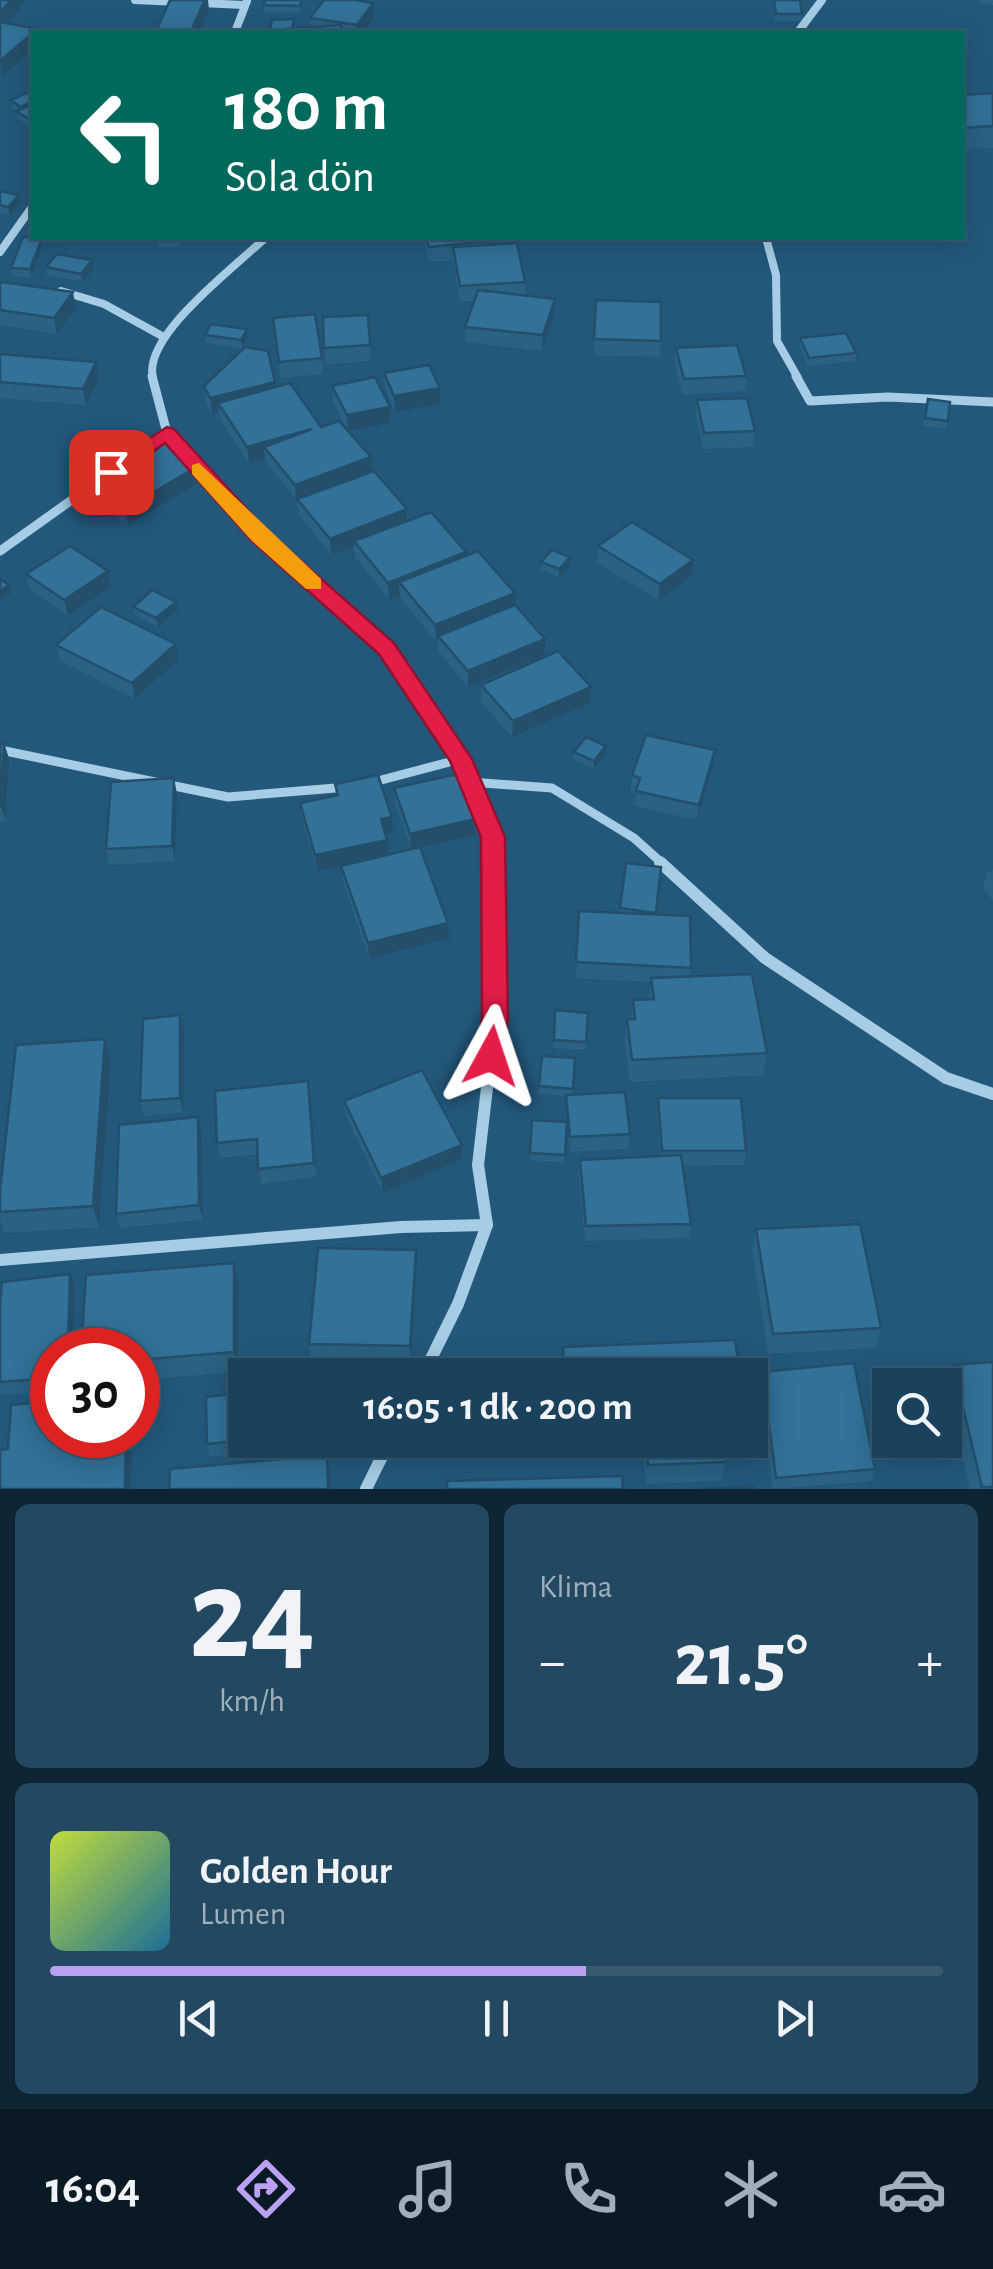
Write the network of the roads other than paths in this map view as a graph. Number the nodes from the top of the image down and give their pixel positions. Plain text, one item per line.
1 (135, 0) edge
2 (822, 0) edge
3 (246, 2) edge
4 (236, 30) edge
5 (800, 30) edge
6 (30, 210) edge
7 (263, 240) edge
8 (767, 240) edge
9 (0, 252) edge
10 (51, 290) edge
11 (162, 336) junction
12 (993, 402) edge
13 (167, 433) junction
14 (122, 465) edge
15 (106, 476) edge
16 (0, 551) edge
17 (0, 750) edge
18 (460, 759) junction
19 (470, 782) junction
20 (993, 1094) edge
21 (487, 1225) junction
22 (0, 1260) edge
23 (431, 1358) edge
24 (381, 1458) edge
25 (366, 1489) edge

1 - 3 street
2 - 5 street
3 - 4 street
6 - 9 street
7 - 11 street
8 - 12 street
10 - 11 street
11 - 13 street
13 - 14 street
13 - 18 street
15 - 16 street
17 - 18 street
18 - 19 street
19 - 20 street
19 - 21 street
21 - 22 street
21 - 23 street
24 - 25 street

